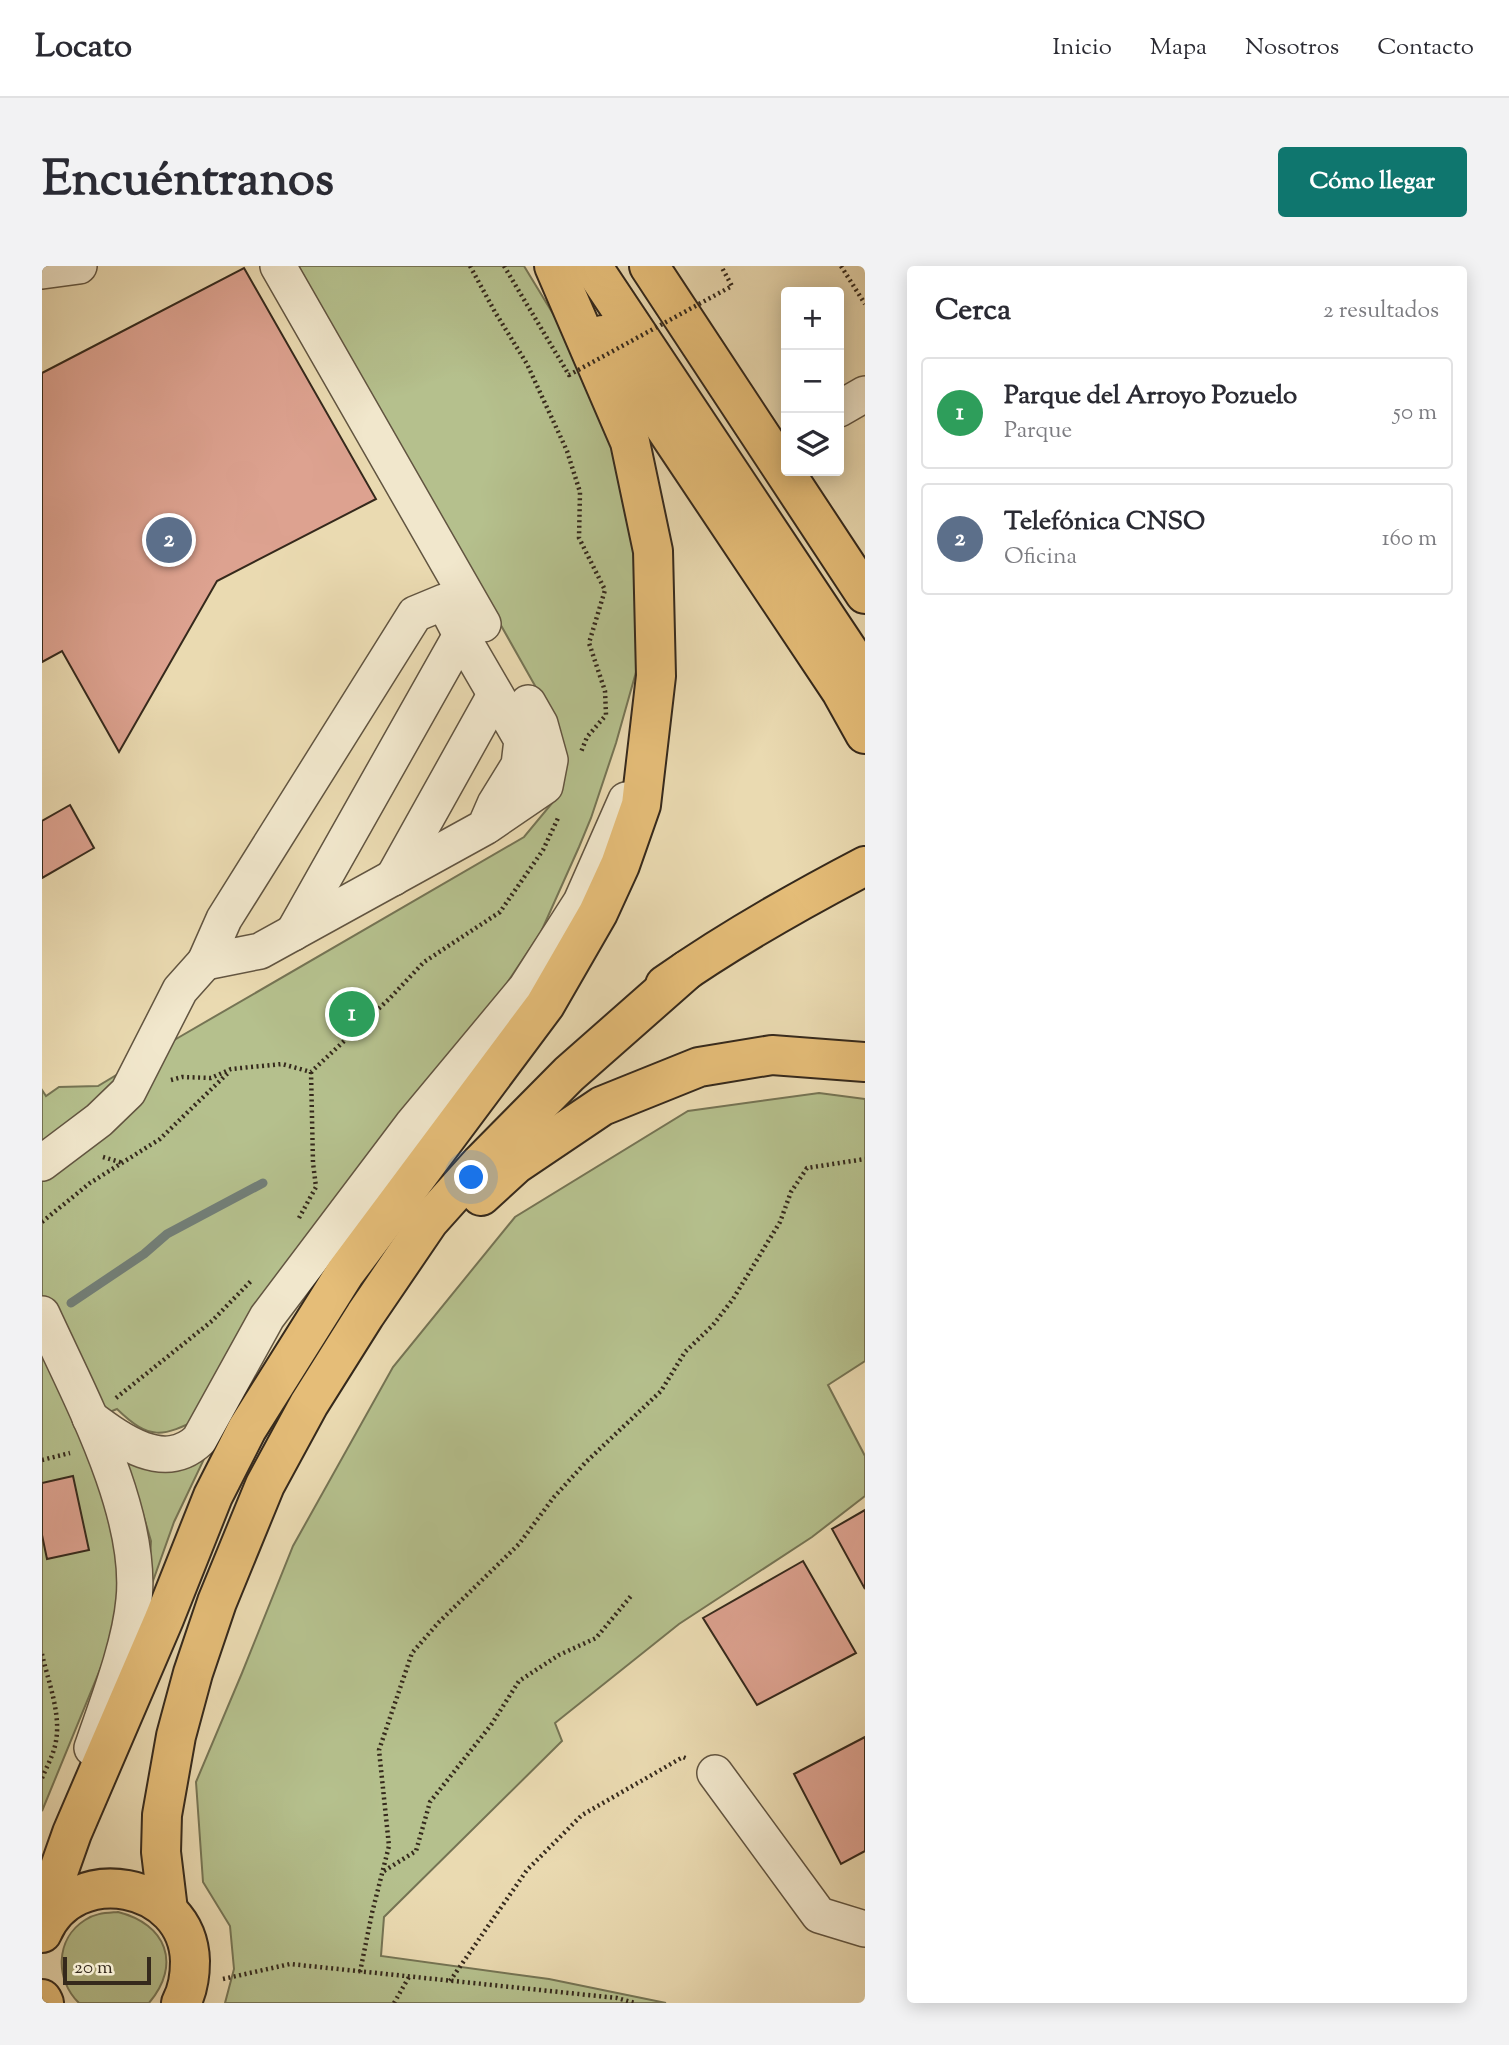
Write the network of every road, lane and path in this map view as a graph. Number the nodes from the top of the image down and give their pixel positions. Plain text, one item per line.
1 (278, 266) edge
2 (504, 266) edge
3 (555, 266) edge
4 (592, 266) edge
5 (649, 266) edge
6 (680, 266) edge
7 (721, 266) edge
8 (841, 266) edge
9 (865, 304) edge
10 (865, 394) edge
11 (844, 406) edge
12 (781, 446) edge
13 (797, 476) edge
14 (832, 545) junction
15 (865, 594) edge
16 (461, 635) junction
17 (656, 676) junction
18 (865, 676) edge
19 (495, 695) junction
20 (865, 734) edge
21 (485, 827) junction
22 (865, 866) edge
23 (393, 879) junction
24 (293, 933) junction
25 (205, 962) junction
26 (687, 970) junction
27 (865, 1062) edge
28 (231, 1069) dead end
29 (311, 1072) dead end
30 (865, 1159) edge
31 (42, 1163) edge
32 (42, 1222) edge
33 (296, 1224) dead end
34 (345, 1273) junction
35 (256, 1276) dead end
36 (42, 1314) edge
37 (365, 1315) junction
38 (90, 1418) junction
39 (631, 1596) dead end
40 (42, 1654) edge
41 (715, 1773) joint
42 (42, 1778) edge
43 (72, 1833) junction
44 (383, 1872) junction
45 (168, 1910) junction
46 (44, 1928) edge
47 (865, 1929) edge
48 (360, 1972) junction
49 (409, 1977) junction
50 (220, 1980) dead end
51 (449, 1982) junction
52 (181, 2003) edge
53 (394, 2003) edge
54 (635, 2003) edge

1 - 21 street
2 - 7 path, bridge
3 - 17 main road
3 - 20 main road
4 - 18 main road
5 - 14 main road
6 - 12 main road
8 - 9 path
10 - 11 street
13 - 14 main road
14 - 15 main road
16 - 19 street
16 - 24 street
16 - 25 street
17 - 34 main road
17 - 38 street
19 - 21 street
19 - 23 street
21 - 23 street
22 - 26 main road
23 - 24 street
24 - 25 street
25 - 31 street
26 - 34 main road
26 - 37 main road
27 - 37 main road
28 - 32 path
29 - 33 path
30 - 44 path
34 - 43 main road
35 - 38 path
36 - 38 street
37 - 45 main road
38 - 43 street
39 - 44 path
40 - 42 path
41 - 47 street
41 - 51 path
43 - 46 main road
44 - 48 path
45 - 46 main road
45 - 52 main road
48 - 49 path
48 - 50 path
49 - 51 path
49 - 53 path
51 - 54 path

